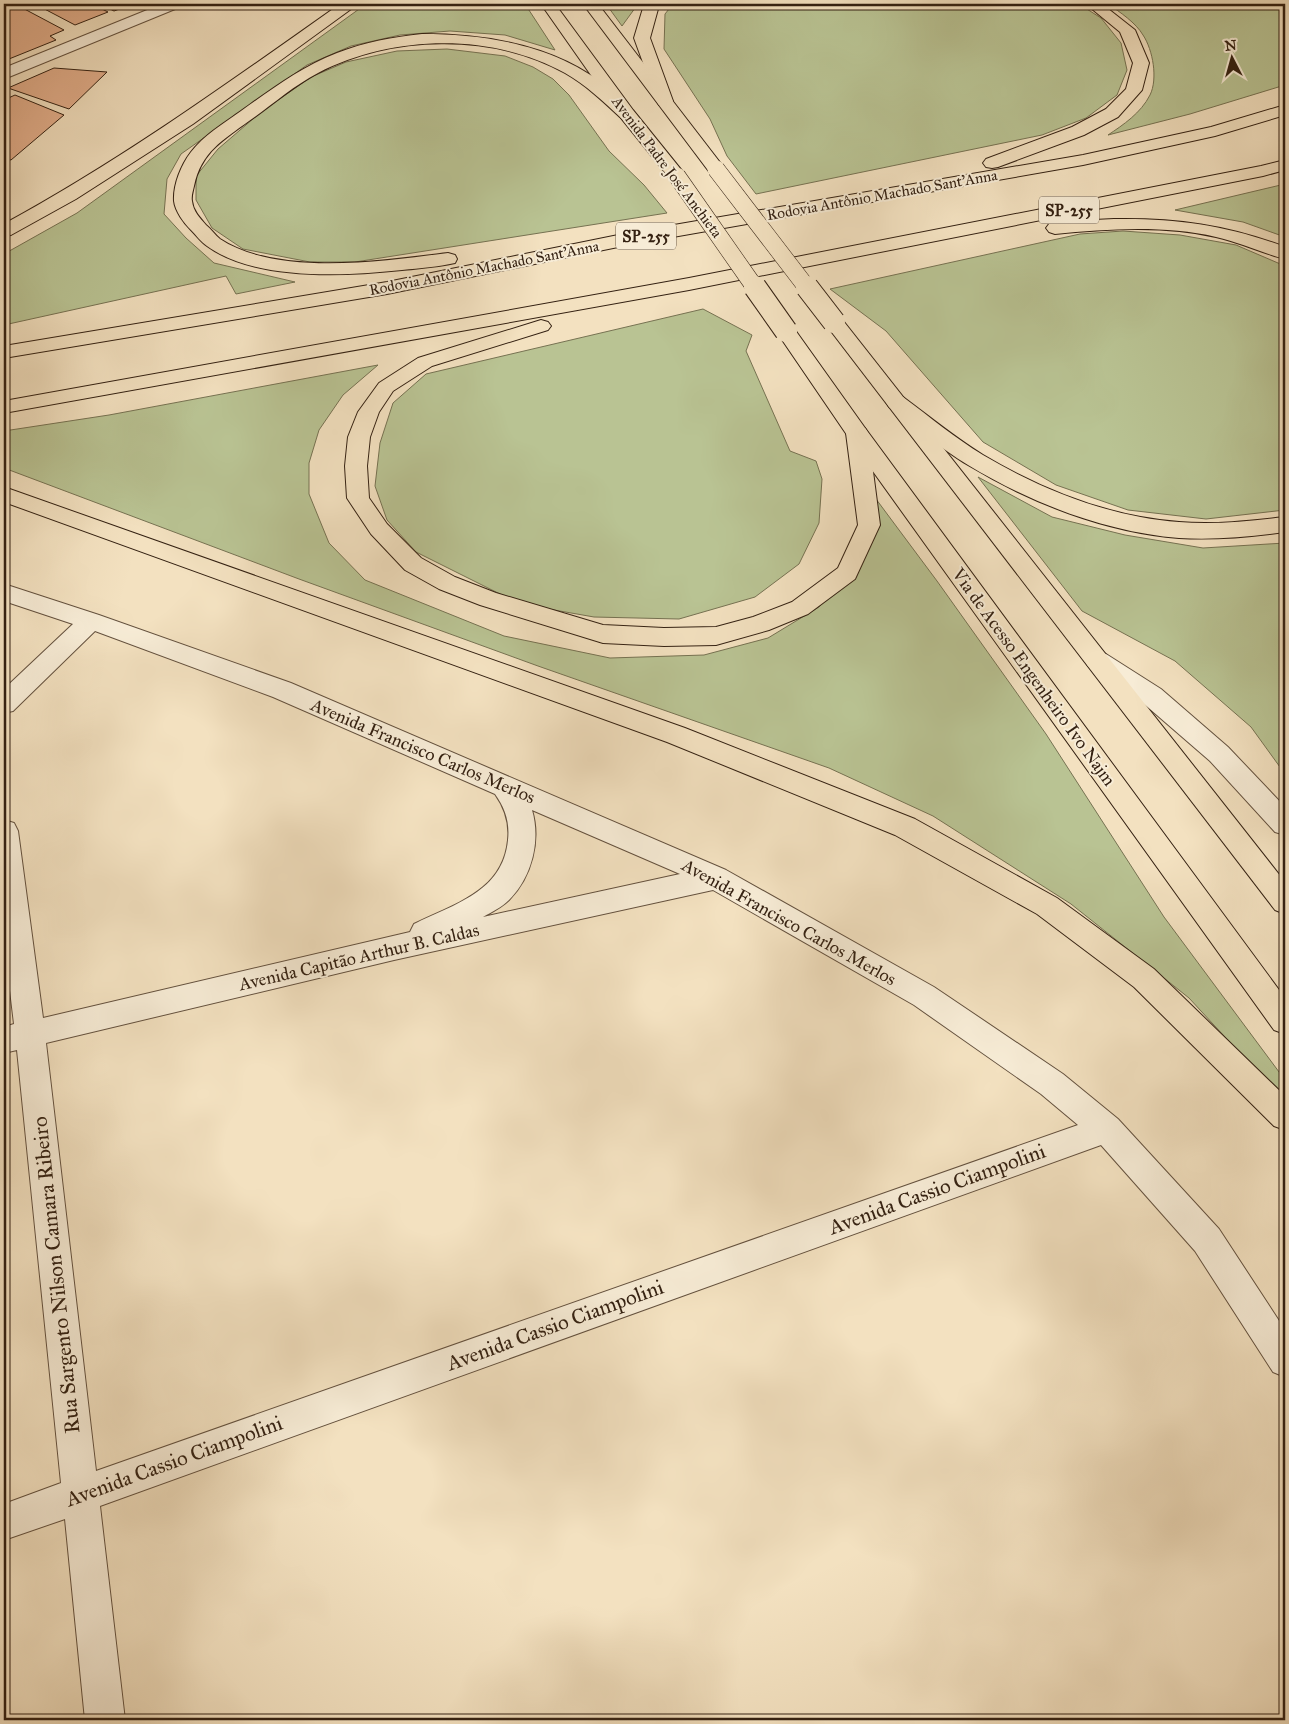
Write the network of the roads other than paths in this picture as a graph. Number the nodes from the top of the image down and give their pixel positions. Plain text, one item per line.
1 (175, 4) edge
2 (350, 4) edge
3 (548, 4) edge
4 (590, 4) edge
5 (655, 4) edge
6 (1094, 4) edge
7 (4, 74) edge
8 (665, 101) junction
9 (1285, 110) edge
10 (627, 114) junction
11 (1285, 165) edge
12 (834, 203) junction
13 (4, 231) edge
14 (633, 238) junction
15 (852, 253) junction
16 (1285, 254) edge
17 (689, 284) junction
18 (786, 331) joint
19 (4, 352) edge
20 (896, 402) junction
21 (4, 407) edge
22 (856, 433) junction
23 (4, 494) edge
24 (1285, 525) edge
25 (4, 592) edge
26 (91, 621) junction
27 (1097, 660) junction
28 (4, 704) edge
29 (504, 786) junction
30 (1285, 824) edge
31 (4, 831) edge
32 (716, 878) junction
33 (1285, 902) edge
34 (394, 948) junction
35 (1285, 1021) edge
36 (17, 1037) edge
37 (1285, 1116) edge
38 (1107, 1128) junction
39 (1285, 1360) edge
40 (80, 1495) junction
41 (4, 1522) edge
42 (105, 1720) edge

1 - 7 street
2 - 13 main road
3 - 10 main road, Avenida Padre José Anchieta
4 - 8 main road
5 - 8 main road
6 - 12 main road
8 - 20 main road, bridge
9 - 12 main road, Rodovia Antônio Machado Sant'Anna / SP-255
10 - 14 main road
10 - 18 main road, Avenida Padre José Anchieta, bridge
11 - 15 main road, SP-255
12 - 14 main road, Rodovia Antônio Machado Sant'Anna / SP-255
14 - 19 main road, Rodovia Antônio Machado Sant'Anna / SP-255
15 - 16 main road
15 - 17 main road, SP-255
17 - 21 main road, SP-255
17 - 22 main road
18 - 22 main road, Via de Acesso Engenheiro Ivo Najm
20 - 24 main road
20 - 27 main road
22 - 35 main road, Via de Acesso Engenheiro Ivo Najm
23 - 37 main road
25 - 26 street, Avenida Francisco Carlos Merlos
26 - 28 street
26 - 29 street, Avenida Francisco Carlos Merlos
27 - 30 street
27 - 33 main road
29 - 32 street, Avenida Francisco Carlos Merlos
29 - 34 street
31 - 36 street, Rua Sargento Nilson Camara Ribeiro
32 - 34 street, Avenida Capitão Arthur B. Caldas
32 - 38 street, Avenida Francisco Carlos Merlos
34 - 36 street, Avenida Capitão Arthur B. Caldas
36 - 40 street, Rua Sargento Nilson Camara Ribeiro
38 - 39 street, Avenida Francisco Carlos Merlos
38 - 40 street, Avenida Cassio Ciampolini
40 - 41 street, Avenida Cassio Ciampolini
40 - 42 street, Rua Sargento Nilson Camara Ribeiro

